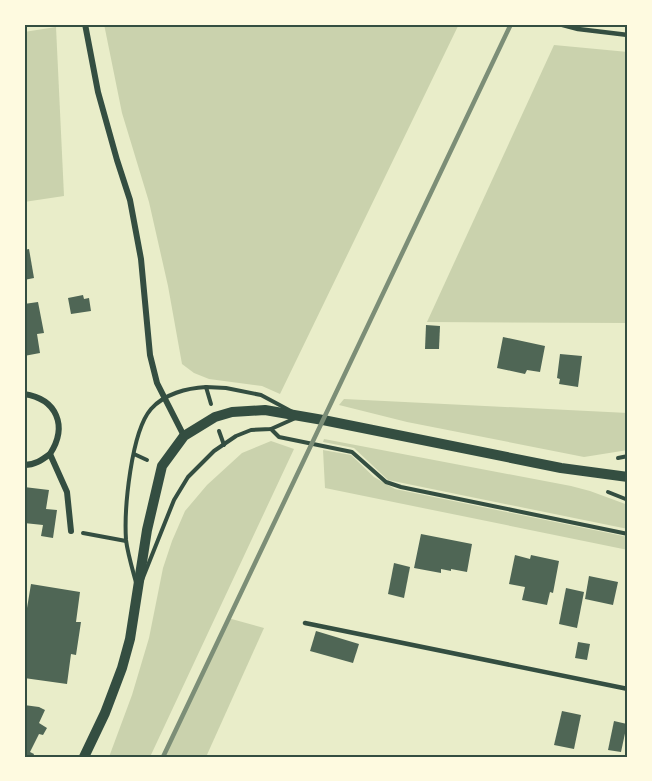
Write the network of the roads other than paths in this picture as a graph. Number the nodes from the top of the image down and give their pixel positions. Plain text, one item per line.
1 (85, 24) edge
2 (559, 24) edge
3 (628, 35) edge
4 (24, 394) edge
5 (184, 436) junction
6 (50, 454) junction
7 (24, 465) edge
8 (628, 477) edge
9 (71, 531) road end
10 (305, 622) dead end
11 (628, 689) edge
12 (84, 757) edge

1 - 5 street
2 - 3 lane
4 - 6 street
5 - 8 street
5 - 12 street
6 - 7 street
6 - 9 street
10 - 11 lane

